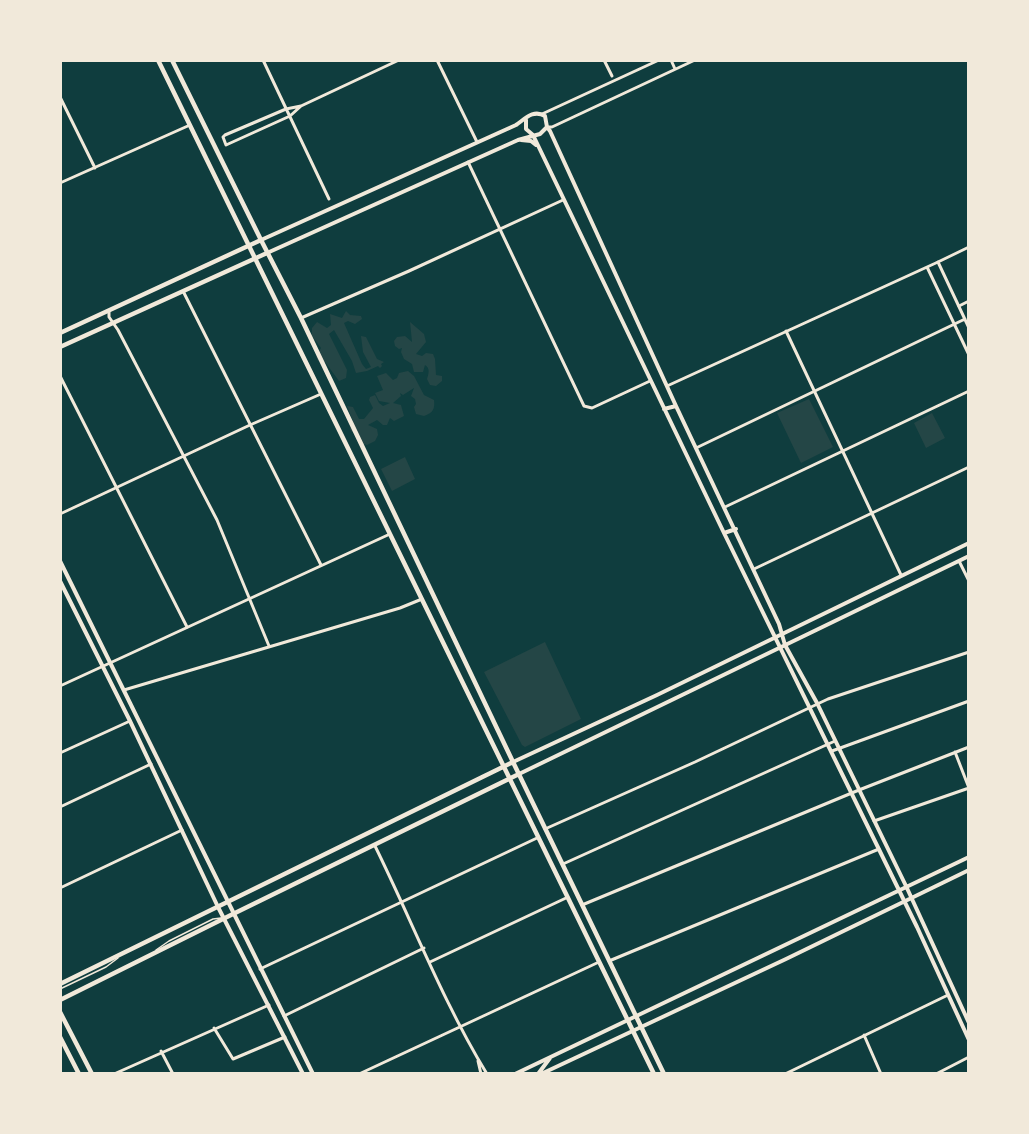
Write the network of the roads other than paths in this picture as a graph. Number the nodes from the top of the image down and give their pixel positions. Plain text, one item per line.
1 (158, 60) edge
2 (172, 60) edge
3 (263, 60) edge
4 (399, 60) edge
5 (437, 60) edge
6 (604, 60) edge
7 (659, 60) edge
8 (671, 60) edge
9 (695, 60) edge
10 (675, 69) junction
11 (612, 76) dead end
12 (60, 97) edge
13 (301, 106) junction
14 (286, 109) junction
15 (542, 114) junction
16 (290, 116) junction
17 (526, 120) junction
18 (190, 125) junction
19 (516, 125) junction
20 (547, 127) junction
21 (533, 135) junction
22 (523, 138) junction
23 (518, 140) junction
24 (477, 142) junction
25 (538, 146) junction
26 (468, 162) junction
27 (95, 168) junction
28 (60, 183) edge
29 (329, 199) dead end
30 (563, 200) junction
31 (500, 228) junction
32 (261, 240) junction
33 (249, 245) junction
34 (969, 247) edge
35 (267, 253) junction
36 (255, 257) junction
37 (938, 262) junction
38 (927, 267) junction
39 (183, 291) junction
40 (969, 301) edge
41 (959, 306) junction
42 (109, 312) junction
43 (301, 318) junction
44 (965, 319) junction
45 (113, 322) junction
46 (955, 324) junction
47 (969, 327) edge
48 (786, 331) junction
49 (61, 333) edge
50 (969, 343) edge
51 (62, 346) edge
52 (964, 346) junction
53 (969, 355) edge
54 (60, 376) edge
55 (650, 381) junction
56 (667, 386) junction
57 (969, 391) edge
58 (814, 392) junction
59 (321, 394) junction
60 (676, 406) junction
61 (664, 409) junction
62 (250, 425) junction
63 (696, 448) junction
64 (843, 451) junction
65 (183, 456) junction
66 (969, 466) edge
67 (115, 487) junction
68 (725, 507) junction
69 (872, 513) junction
70 (60, 514) edge
71 (730, 517) junction
72 (718, 520) junction
73 (736, 530) junction
74 (724, 533) junction
75 (390, 534) junction
76 (969, 543) edge
77 (969, 556) edge
78 (60, 561) edge
79 (959, 561) junction
80 (321, 565) junction
81 (754, 569) junction
82 (901, 575) junction
83 (969, 581) edge
84 (60, 582) edge
85 (250, 597) junction
86 (422, 598) junction
87 (187, 627) junction
88 (783, 633) junction
89 (774, 637) junction
90 (269, 645) junction
91 (785, 645) junction
92 (780, 648) junction
93 (459, 652) junction
94 (969, 652) edge
95 (449, 657) junction
96 (111, 662) junction
97 (103, 666) junction
98 (60, 686) edge
99 (124, 690) junction
100 (969, 701) edge
101 (817, 703) junction
102 (810, 707) junction
103 (130, 721) junction
104 (835, 741) junction
105 (829, 745) junction
106 (969, 747) edge
107 (838, 748) junction
108 (832, 751) junction
109 (955, 752) junction
110 (60, 753) edge
111 (513, 762) junction
112 (151, 764) junction
113 (504, 767) junction
114 (519, 774) junction
115 (510, 779) junction
116 (969, 788) edge
117 (859, 790) junction
118 (852, 793) junction
119 (60, 807) edge
120 (873, 821) junction
121 (544, 829) junction
122 (182, 830) junction
123 (537, 838) junction
124 (375, 846) junction
125 (879, 849) junction
126 (969, 857) edge
127 (562, 865) junction
128 (969, 870) edge
129 (906, 886) junction
130 (60, 888) edge
131 (899, 890) junction
132 (567, 898) junction
133 (912, 898) junction
134 (904, 901) junction
135 (402, 902) junction
136 (227, 903) junction
137 (581, 905) junction
138 (218, 907) junction
139 (232, 914) junction
140 (224, 918) junction
141 (424, 948) junction
142 (126, 952) junction
143 (609, 961) junction
144 (430, 962) junction
145 (599, 962) junction
146 (260, 969) junction
147 (60, 984) edge
148 (60, 989) edge
149 (948, 995) junction
150 (60, 1000) edge
151 (269, 1005) junction
152 (60, 1012) edge
153 (636, 1015) junction
154 (284, 1016) junction
155 (628, 1019) junction
156 (969, 1023) edge
157 (460, 1026) junction
158 (214, 1028) junction
159 (642, 1028) junction
160 (634, 1031) junction
161 (864, 1035) junction
162 (60, 1037) edge
163 (285, 1037) junction
164 (969, 1040) edge
165 (162, 1051) junction
166 (550, 1057) junction
167 (969, 1057) edge
168 (477, 1060) junction
169 (79, 1074) edge
170 (92, 1074) edge
171 (114, 1074) edge
172 (173, 1074) edge
173 (303, 1074) edge
174 (313, 1074) edge
175 (359, 1074) edge
176 (481, 1074) edge
177 (487, 1074) edge
178 (515, 1074) edge
179 (540, 1074) edge
180 (654, 1074) edge
181 (664, 1074) edge
182 (784, 1074) edge
183 (881, 1074) edge
184 (936, 1074) edge

1 - 18 main road
2 - 32 main road
3 - 14 street
4 - 13 street
5 - 24 street
6 - 11 street
7 - 15 street
8 - 10 street
9 - 10 street
10 - 20 street
12 - 27 street
13 - 14 street
13 - 16 street
14 - 16 street
14 - 16 street
15 - 17 main road
15 - 20 main road
16 - 29 street
17 - 19 main road
17 - 21 main road
18 - 27 street
18 - 33 main road
19 - 22 main road
19 - 24 main road
20 - 21 main road
20 - 56 main road
21 - 22 main road
21 - 25 main road
22 - 23 main road
23 - 25 main road
23 - 26 main road
24 - 32 main road
25 - 30 main road
26 - 31 street
26 - 35 main road
27 - 28 street
30 - 31 street
30 - 55 main road
31 - 43 street
31 - 55 street
32 - 33 main road
32 - 35 main road
33 - 36 main road
33 - 42 main road
34 - 37 street
35 - 36 main road
35 - 43 main road
36 - 39 main road
36 - 59 main road
37 - 38 street
37 - 41 street
38 - 46 street
38 - 48 street
39 - 45 main road
39 - 62 street
40 - 41 street
41 - 44 street
42 - 45 street
42 - 49 main road
43 - 93 main road
44 - 46 street
44 - 47 street
45 - 51 main road
45 - 65 street
46 - 52 street
46 - 58 street
48 - 56 street
48 - 58 street
49 - 51 main road
50 - 52 street
52 - 53 street
54 - 67 street
55 - 61 main road
56 - 60 main road
57 - 64 street
58 - 63 street
58 - 64 street
59 - 62 street
59 - 75 main road
60 - 61 main road
60 - 63 main road
61 - 72 main road
62 - 65 street
62 - 80 street
63 - 68 main road
64 - 68 street
64 - 69 street
65 - 67 street
65 - 85 street
66 - 69 street
67 - 70 street
67 - 87 street
68 - 71 main road
69 - 81 street
69 - 82 street
71 - 72 main road
71 - 73 main road
72 - 74 main road
73 - 74 main road
73 - 81 main road
74 - 89 main road
75 - 80 street
75 - 86 main road
76 - 82 main road
77 - 79 main road
78 - 96 main road
79 - 83 street
79 - 91 main road
80 - 85 street
81 - 88 main road
82 - 88 main road
84 - 97 main road
85 - 87 street
85 - 90 street
86 - 90 street
86 - 95 main road
87 - 96 street
88 - 89 main road
88 - 91 main road
89 - 92 main road
89 - 111 main road
90 - 99 street
91 - 92 main road
91 - 101 main road
92 - 102 main road
92 - 114 main road
93 - 95 main road
93 - 111 main road
94 - 101 street
95 - 113 main road
96 - 97 street
96 - 99 main road
97 - 98 street
97 - 103 main road
99 - 136 main road
100 - 107 street
101 - 102 street
101 - 104 main road
102 - 105 main road
102 - 121 street
103 - 110 street
103 - 112 main road
104 - 105 street
104 - 107 main road
105 - 108 main road
105 - 127 street
106 - 109 street
107 - 108 street
107 - 117 main road
108 - 118 main road
109 - 116 street
109 - 117 street
111 - 113 main road
111 - 114 main road
112 - 119 street
112 - 122 main road
113 - 115 main road
113 - 136 main road
114 - 115 main road
114 - 121 main road
115 - 123 main road
115 - 124 main road
116 - 120 street
117 - 118 street
117 - 120 main road
118 - 125 main road
118 - 137 street
120 - 129 main road
121 - 127 main road
122 - 130 street
122 - 138 main road
123 - 132 main road
123 - 135 street
124 - 135 street
124 - 139 main road
125 - 131 main road
125 - 143 street
126 - 129 main road
127 - 137 main road
128 - 133 main road
129 - 131 main road
129 - 133 main road
131 - 134 main road
131 - 153 main road
132 - 144 street
132 - 145 main road
133 - 134 main road
133 - 156 main road
134 - 149 main road
134 - 159 main road
135 - 141 street
135 - 146 street
136 - 138 main road
136 - 139 main road
137 - 143 main road
138 - 140 main road
138 - 142 main road
139 - 140 main road
139 - 146 main road
140 - 150 main road
140 - 151 main road
141 - 144 street
141 - 154 street
142 - 147 main road
142 - 148 lane
143 - 153 main road
144 - 157 street
145 - 155 main road
145 - 157 street
146 - 154 main road
149 - 161 street
149 - 164 main road
151 - 158 street
151 - 163 main road
152 - 170 main road
153 - 155 main road
153 - 159 main road
154 - 174 main road
155 - 160 main road
155 - 166 main road
157 - 168 street
157 - 175 street
158 - 163 street
158 - 165 street
159 - 160 main road
159 - 181 main road
160 - 179 main road
160 - 180 main road
161 - 182 street
161 - 183 street
162 - 169 main road
163 - 173 main road
165 - 171 street
165 - 172 street
166 - 178 main road
166 - 179 main road
167 - 184 street
168 - 176 street
168 - 177 street

